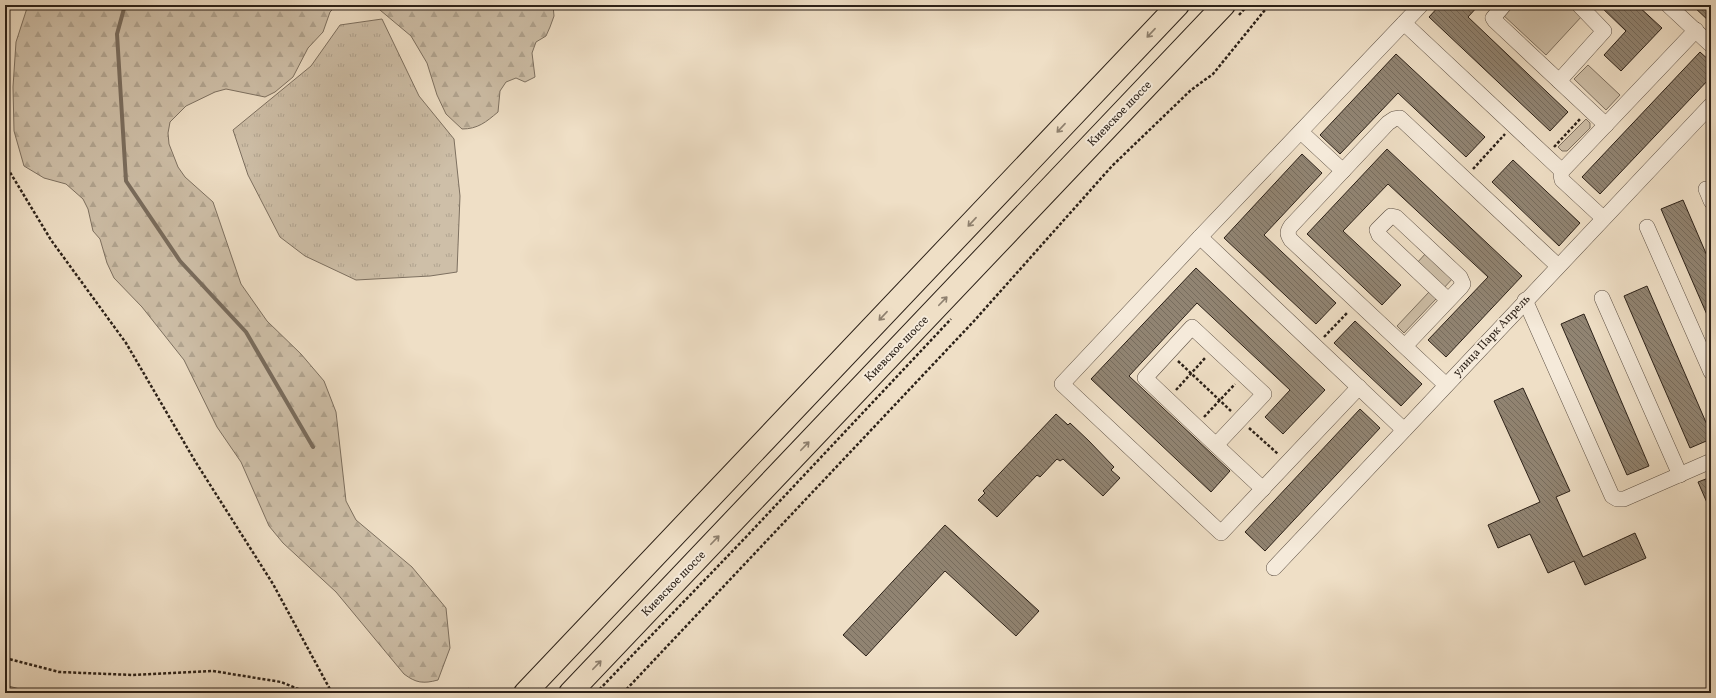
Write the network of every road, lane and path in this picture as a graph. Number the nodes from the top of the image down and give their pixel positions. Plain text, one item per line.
1 (1178, 5) edge
2 (1248, 5) edge
3 (1269, 5) edge
4 (1421, 5) edge
5 (1504, 5) edge
6 (1579, 5) edge
7 (1668, 5) edge
8 (1231, 11) edge
9 (1404, 23) junction
10 (1696, 30) junction
11 (1711, 45) edge
12 (1559, 80) junction
13 (1711, 105) edge
14 (1590, 109) junction
15 (1514, 125) junction
16 (1606, 125) junction
17 (1301, 132) junction
18 (1546, 156) junction
19 (5, 164) edge
20 (1343, 171) junction
21 (1562, 171) junction
22 (1464, 178) junction
23 (1603, 218) junction
24 (1647, 227) dead end
25 (1200, 237) junction
26 (1558, 266) junction
27 (1602, 298) dead end
28 (1448, 300) junction
29 (1525, 300) junction
30 (1357, 302) junction
31 (952, 318) dead end
32 (1315, 346) junction
33 (1405, 346) junction
34 (1215, 348) junction
35 (1168, 352) junction
36 (1711, 372) edge
37 (1191, 373) junction
38 (1244, 375) junction
39 (1446, 385) junction
40 (1358, 387) junction
41 (1167, 399) junction
42 (1220, 400) junction
43 (1240, 420) junction
44 (1196, 426) junction
45 (1404, 430) junction
46 (1216, 445) junction
47 (1711, 461) edge
48 (1287, 463) junction
49 (1680, 475) junction
50 (1263, 488) junction
51 (1274, 568) dead end
52 (5, 658) edge
53 (469, 689) dead end
54 (308, 693) edge
55 (332, 693) edge
56 (454, 693) edge
57 (525, 693) edge
58 (570, 693) edge
59 (596, 693) edge
60 (623, 693) edge

1 -> 57 highway
2 - 8 path
3 - 60 path
4 - 9 street
5 - 12 street
6 - 12 street
7 - 10 street
58 -> 8 highway, Киевское шоссе
9 - 15 street
9 - 17 street
10 - 11 street
10 - 16 street
12 - 14 street
13 - 23 street, улица Парк Апрель
14 - 16 street
14 - 18 path
15 - 18 street
15 - 22 path
16 - 21 street
17 - 20 street
17 - 25 street
18 - 21 street
19 - 55 path
20 - 22 street
20 - 30 street
21 - 23 street
22 - 26 street
23 - 26 street, улица Парк Апрель
24 - 36 street
25 - 32 street
25 - 50 street
26 - 29 street, улица Парк Апрель
27 - 49 street
28 - 28 street
28 - 33 street
29 - 39 street, улица Парк Апрель
29 - 49 street
30 - 32 path
30 - 33 street
31 - 59 path
32 - 40 street
33 - 39 street
34 - 35 street
34 - 37 path
34 - 38 street
35 - 37 path
35 - 41 street
37 - 41 path
37 - 42 path
38 - 42 path
38 - 43 street
39 - 45 street, улица Парк Апрель
40 - 45 street
40 - 48 street
41 - 44 street
42 - 43 path
42 - 44 path
43 - 46 street
43 - 48 path
44 - 46 street
45 - 51 street, улица Парк Апрель
46 - 50 street
47 - 49 street
48 - 50 street
52 - 54 path
53 - 56 path

